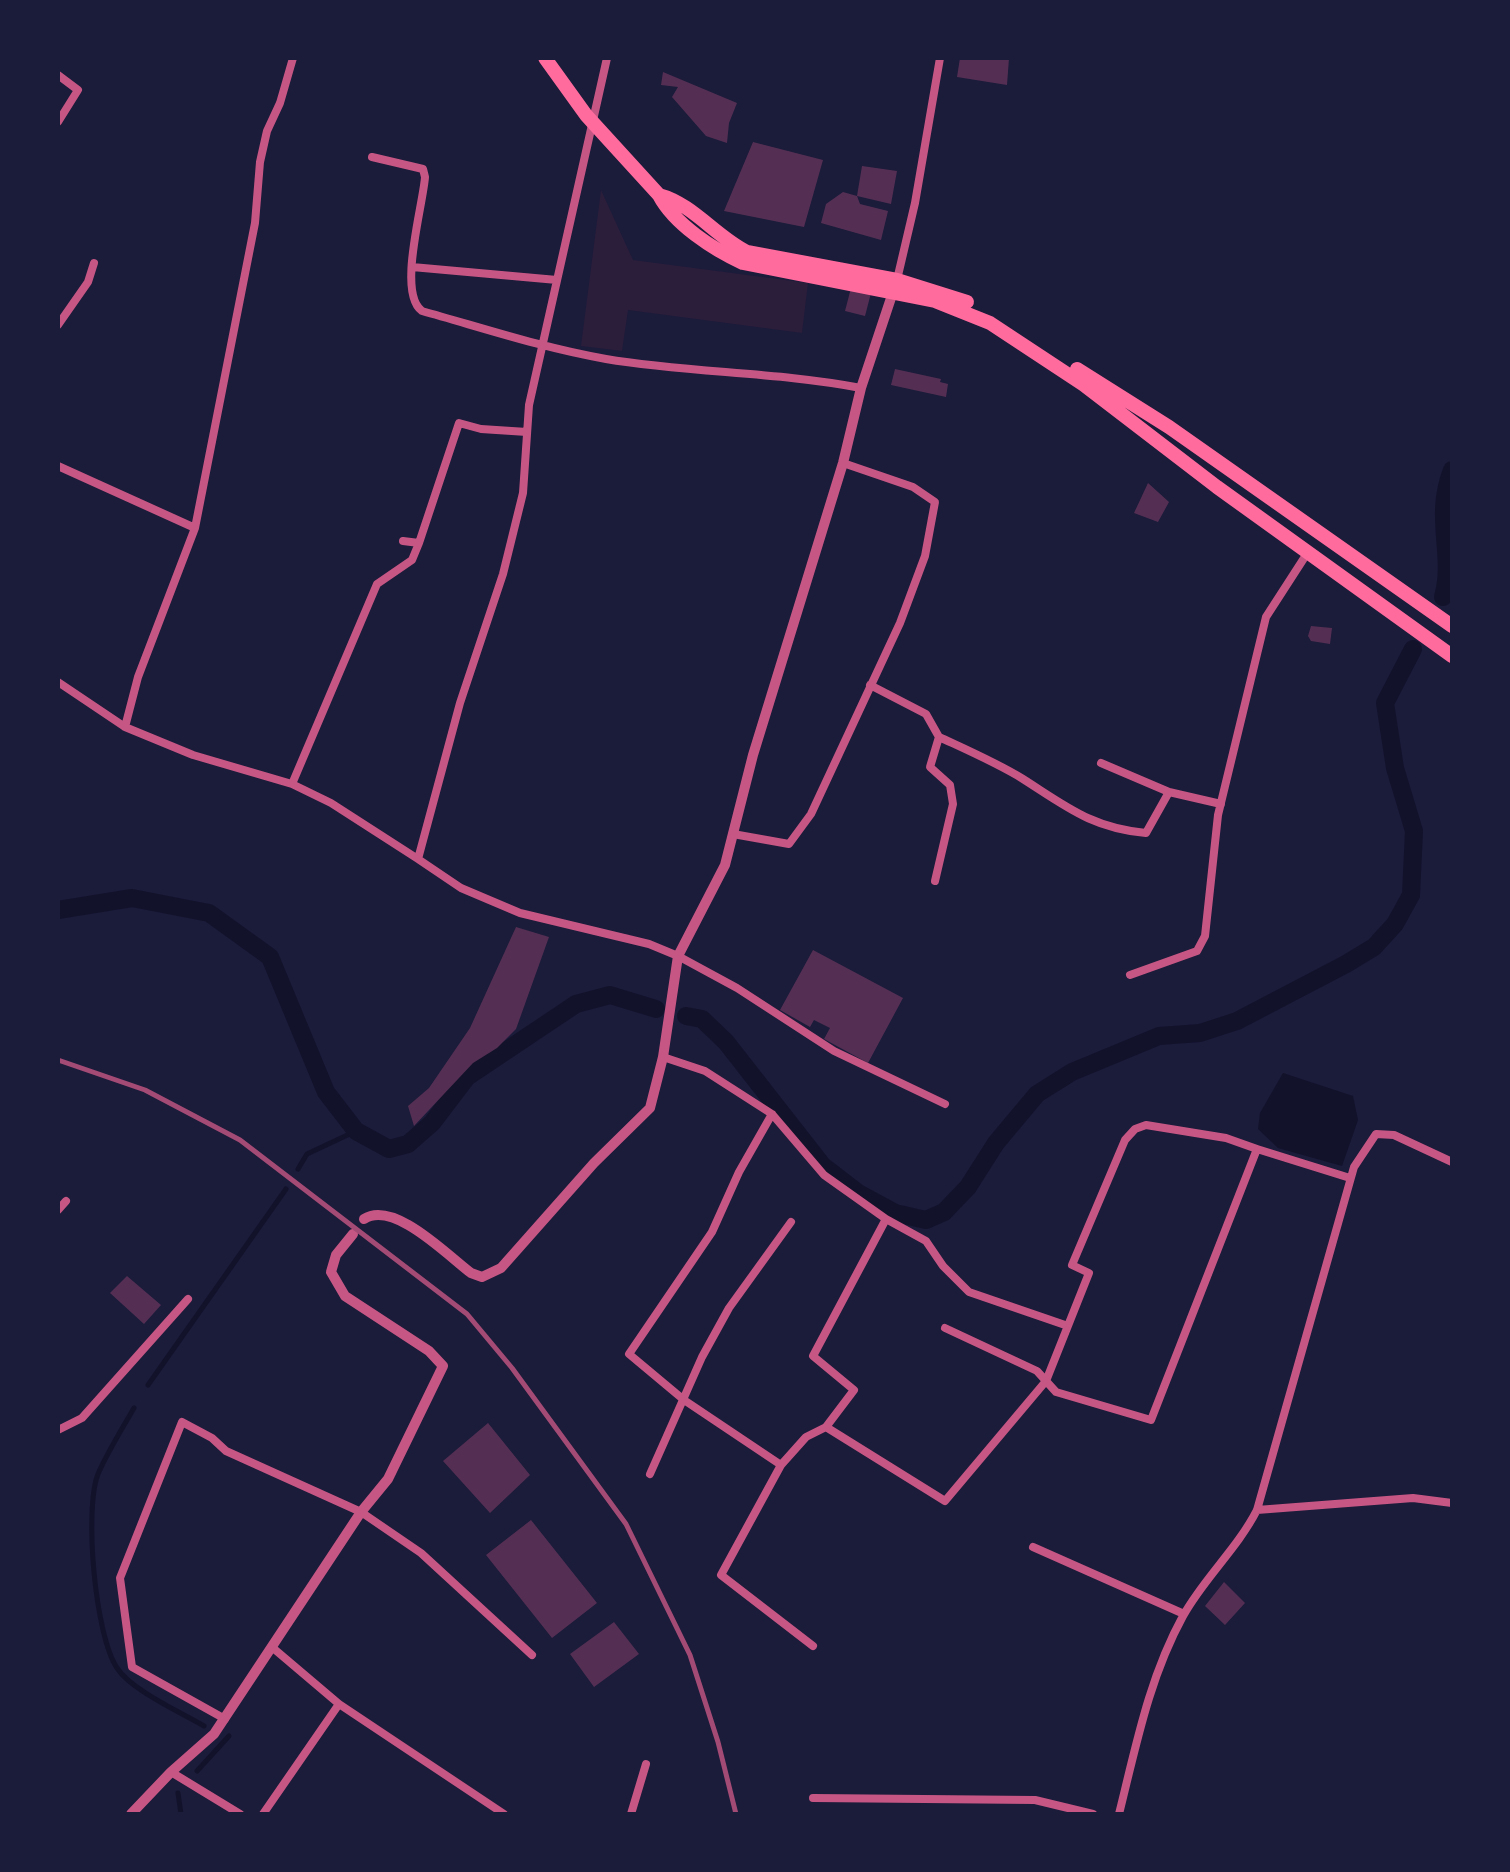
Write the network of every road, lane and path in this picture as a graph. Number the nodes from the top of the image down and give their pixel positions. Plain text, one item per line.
1 (293, 58) edge
2 (545, 58) edge
3 (607, 58) edge
4 (940, 58) edge
5 (58, 75) edge
6 (58, 122) edge
7 (593, 123) junction
8 (372, 157) dead end
9 (94, 263) dead end
10 (412, 267) junction
11 (557, 280) junction
12 (895, 286) junction
13 (58, 325) edge
14 (544, 345) junction
15 (861, 388) junction
16 (527, 432) junction
17 (843, 463) junction
18 (58, 466) edge
19 (195, 528) junction
20 (403, 541) dead end
21 (419, 543) junction
22 (1308, 551) junction
23 (1452, 626) edge
24 (1452, 656) edge
25 (58, 682) edge
26 (870, 685) junction
27 (125, 727) junction
28 (939, 737) junction
29 (1101, 763) dead end
30 (292, 784) junction
31 (1169, 792) junction
32 (1221, 804) junction
33 (733, 834) junction
34 (418, 859) junction
35 (935, 881) dead end
36 (678, 956) junction
37 (1130, 975) dead end
38 (663, 1057) junction
39 (945, 1104) dead end
40 (772, 1114) junction
41 (1257, 1149) junction
42 (1452, 1162) edge
43 (1350, 1178) junction
44 (66, 1201) dead end
45 (58, 1210) edge
46 (364, 1219) dead end
47 (886, 1219) junction
48 (791, 1222) dead end
49 (353, 1234) dead end
50 (188, 1299) dead end
51 (1068, 1326) junction
52 (945, 1328) dead end
53 (1046, 1381) junction
54 (684, 1400) junction
55 (826, 1427) junction
56 (58, 1430) edge
57 (781, 1465) junction
58 (650, 1474) dead end
59 (1452, 1503) edge
60 (1257, 1510) junction
61 (361, 1512) junction
62 (1033, 1547) dead end
63 (1184, 1614) junction
64 (813, 1646) dead end
65 (273, 1648) junction
66 (532, 1655) dead end
67 (339, 1704) junction
68 (225, 1719) junction
69 (646, 1764) dead end
70 (171, 1772) junction
71 (813, 1798) dead end
72 (924, 1800) junction
73 (958, 1800) junction
74 (998, 1801) junction
75 (131, 1814) edge
76 (240, 1814) edge
77 (263, 1814) edge
78 (504, 1814) edge
79 (631, 1814) edge
80 (923, 1814) edge
81 (958, 1814) edge
82 (999, 1814) edge
83 (1093, 1814) edge
84 (1119, 1814) edge

1 - 19 street
2 - 7 highway
3 - 7 street
4 - 12 street
5 - 6 street
7 - 11 street
7 - 12 highway
8 - 10 street
9 - 13 street
10 - 11 street
10 - 14 street
11 - 14 street
12 - 15 street
12 - 22 highway
12 - 23 highway
14 - 15 street
14 - 16 street
15 - 17 street
16 - 21 street
16 - 34 street
17 - 26 street
17 - 33 street
18 - 19 street
19 - 27 street
20 - 21 street
21 - 30 street
22 - 24 highway
22 - 32 street
25 - 27 street
26 - 28 street
26 - 33 street
27 - 30 street
28 - 31 street
28 - 35 street
29 - 31 street
30 - 34 street
31 - 32 street
32 - 37 street
33 - 36 street
34 - 36 street
36 - 38 street
36 - 39 street
38 - 40 street
38 - 46 street
40 - 47 street
40 - 54 street
41 - 43 street
41 - 51 street
41 - 53 street
42 - 43 street
43 - 60 street
44 - 45 street
47 - 51 street
47 - 55 street
48 - 54 street
49 - 61 street
50 - 56 street
51 - 53 street
52 - 53 street
53 - 55 street
54 - 57 street
54 - 58 street
55 - 57 street
57 - 64 street
59 - 60 street
60 - 63 street
61 - 65 street
61 - 66 street
61 - 68 street
62 - 63 street
63 - 84 street
65 - 67 street
65 - 68 street
67 - 77 street
67 - 78 street
68 - 70 street
69 - 79 street
70 - 75 street
70 - 76 street
71 - 72 street
72 - 73 street
72 - 80 street
73 - 74 street
73 - 81 street
74 - 82 street
74 - 83 street

